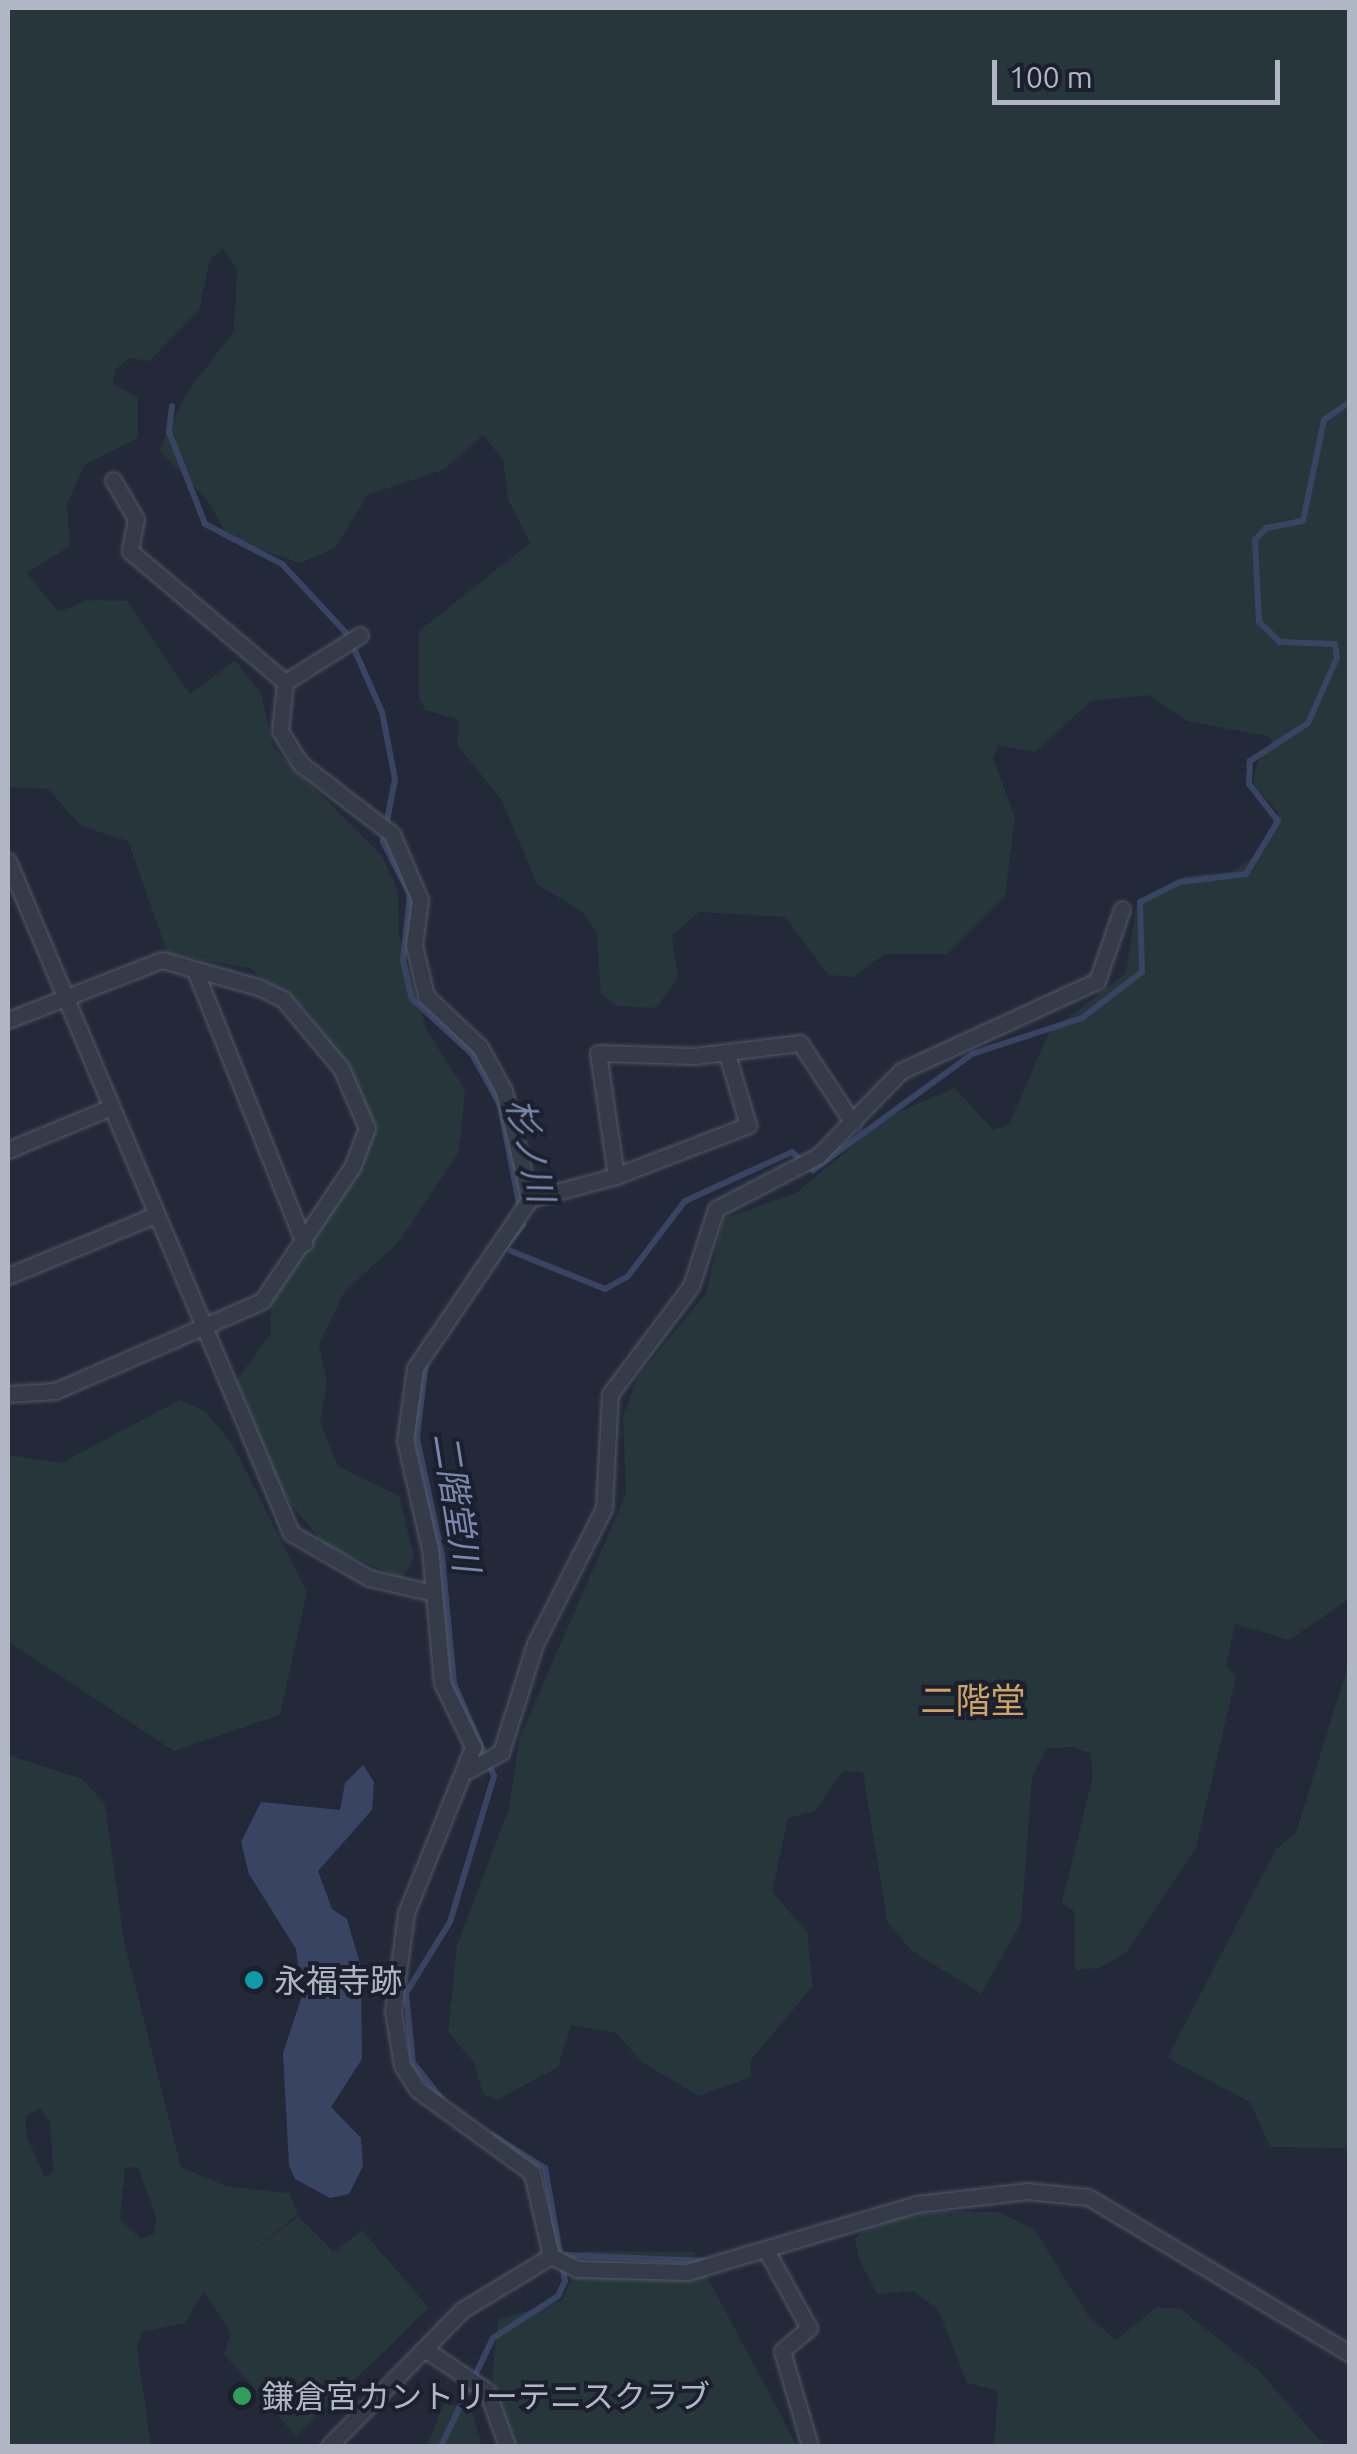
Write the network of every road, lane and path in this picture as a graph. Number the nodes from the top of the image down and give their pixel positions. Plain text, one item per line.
1 (113, 480) dead end
2 (360, 635) dead end
3 (285, 682) junction
4 (8, 862) edge
5 (12, 888) edge
6 (1122, 908) dead end
7 (196, 973) junction
8 (64, 997) junction
9 (8, 1020) edge
10 (727, 1054) junction
11 (109, 1108) junction
12 (853, 1123) junction
13 (8, 1150) edge
14 (616, 1176) junction
15 (524, 1210) junction
16 (154, 1216) junction
17 (304, 1243) junction
18 (8, 1276) edge
19 (197, 1327) junction
20 (8, 1394) edge
21 (433, 1593) junction
22 (469, 1770) junction
23 (766, 2252) junction
24 (551, 2256) junction
25 (429, 2352) junction
26 (1350, 2354) edge
27 (329, 2446) edge
28 (507, 2446) edge
29 (810, 2446) edge

1 - 3 street
2 - 3 street
3 - 15 street
4 - 5 street
5 - 8 street
6 - 12 street
7 - 8 street
7 - 17 street
7 - 17 street
8 - 9 street
8 - 11 street
10 - 12 street
10 - 14 street
10 - 14 street
11 - 13 street
11 - 16 street
12 - 22 street
14 - 15 street
15 - 21 street
16 - 18 street
16 - 19 street
17 - 19 street
19 - 20 street
19 - 21 street
21 - 22 street
22 - 24 street
23 - 24 street
23 - 26 street
23 - 29 street
24 - 25 street
25 - 27 street
25 - 28 street

